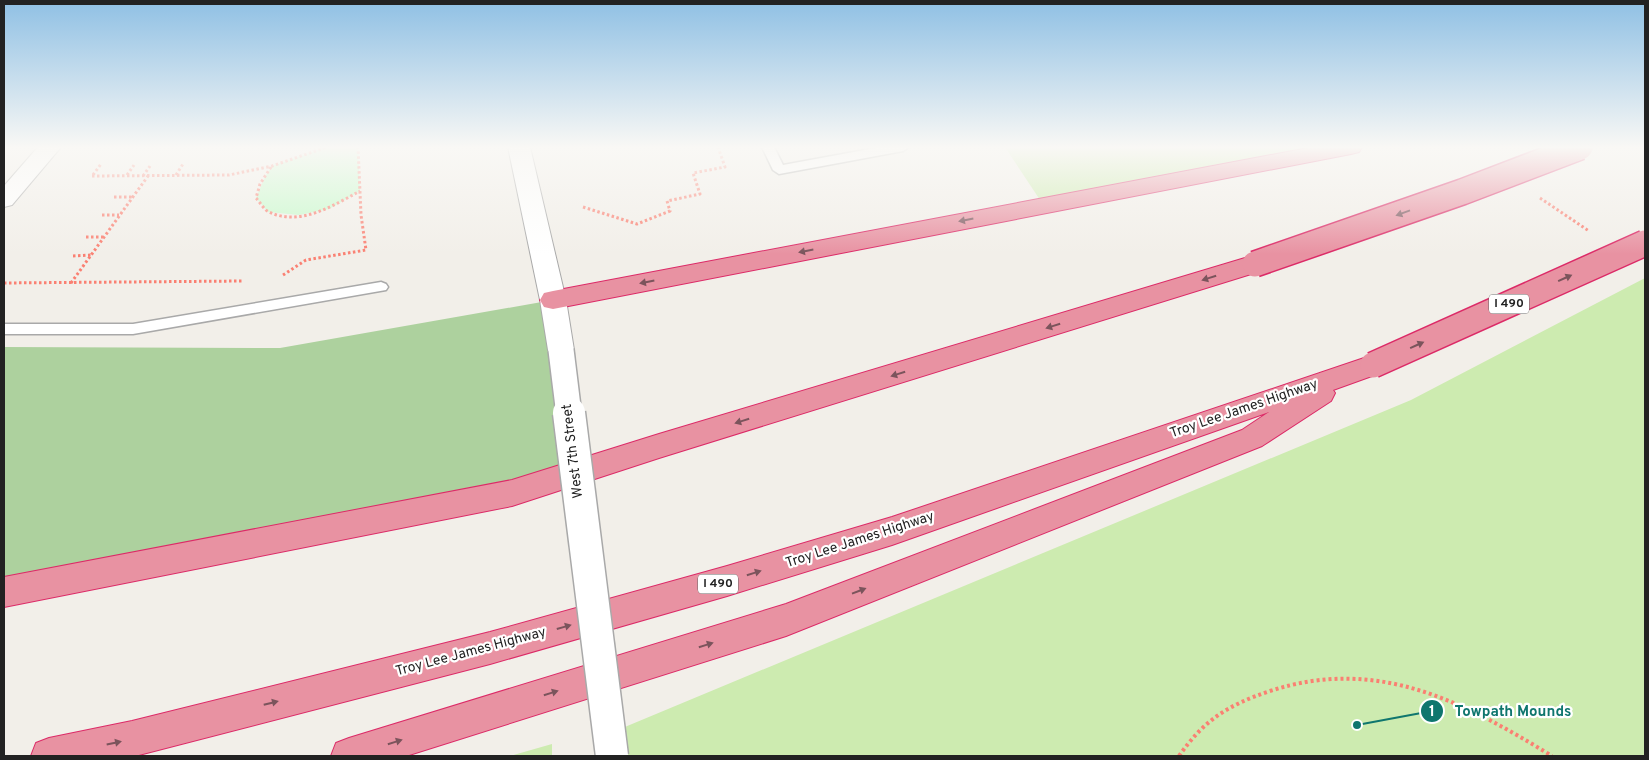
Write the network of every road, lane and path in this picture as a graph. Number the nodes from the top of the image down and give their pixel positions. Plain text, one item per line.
1 (20, 182) edge
2 (143, 182) edge
3 (261, 182) edge
4 (360, 182) edge
5 (527, 182) edge
6 (696, 182) edge
7 (1165, 182) edge
8 (1488, 182) edge
9 (360, 191) junction
10 (1533, 193) dead end
11 (114, 197) dead end
12 (133, 197) junction
13 (4, 200) edge
14 (583, 207) dead end
15 (102, 215) dead end
16 (120, 215) junction
17 (1596, 236) dead end
18 (86, 237) dead end
19 (104, 237) junction
20 (1645, 243) edge
21 (91, 255) junction
22 (73, 256) dead end
23 (282, 276) dead end
24 (246, 281) dead end
25 (72, 282) junction
26 (4, 283) edge
27 (381, 287) dead end
28 (553, 300) junction
29 (4, 329) edge
30 (1373, 365) junction
31 (4, 592) edge
32 (609, 749) edge
33 (49, 756) edge
34 (349, 756) edge
35 (1180, 756) edge
36 (1552, 756) edge

1 - 13 street
2 - 12 path
3 - 9 path
4 - 9 path
5 - 28 street, West 7th Street
6 - 14 path
7 -> 28 highway
8 -> 31 highway, bridge
9 - 23 path
10 - 17 path
11 - 12 path
12 - 16 path
15 - 16 path
16 - 19 path
18 - 19 path
19 - 21 path
30 -> 20 highway, Troy Lee James Highway / I 490, bridge
21 - 22 path
21 - 25 path
24 - 25 path
25 - 26 path
27 - 29 lane
28 - 32 street, West 7th Street, bridge
33 -> 30 highway, Troy Lee James Highway / I 490
34 -> 30 highway
35 - 36 path

